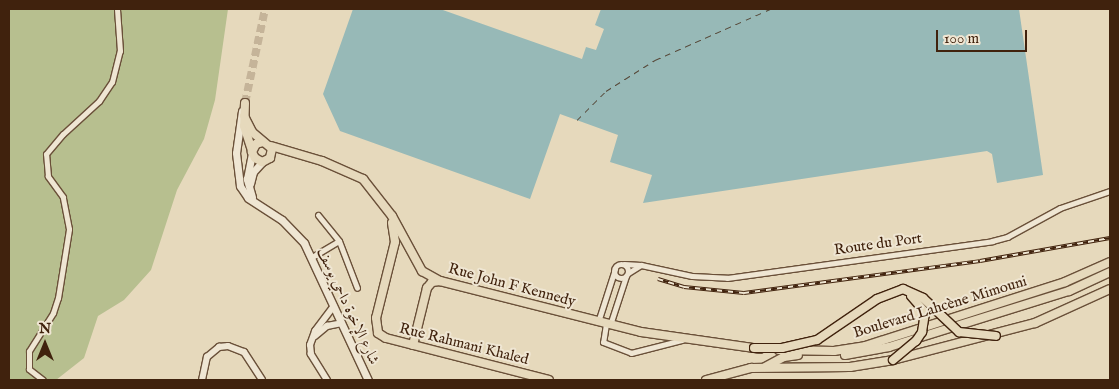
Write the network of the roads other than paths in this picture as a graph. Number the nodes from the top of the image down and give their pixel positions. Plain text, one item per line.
1 (117, 9) edge
2 (245, 103) joint
3 (244, 116) junction
4 (263, 142) junction
5 (270, 146) junction
6 (252, 152) junction
7 (301, 154) junction
8 (271, 156) junction
9 (262, 162) junction
10 (1110, 191) edge
11 (259, 205) junction
12 (388, 212) junction
13 (318, 215) dead end
14 (339, 242) junction
15 (409, 249) junction
16 (312, 257) junction
17 (392, 257) junction
18 (1110, 262) edge
19 (623, 264) junction
20 (641, 265) junction
21 (614, 269) junction
22 (1110, 272) edge
23 (627, 274) junction
24 (440, 281) junction
25 (357, 288) dead end
26 (1110, 289) edge
27 (886, 294) junction
28 (334, 306) junction
29 (604, 323) junction
30 (342, 324) junction
31 (996, 336) junction
32 (312, 338) junction
33 (682, 340) junction
34 (413, 345) junction
35 (754, 348) junction
36 (893, 360) junction
37 (763, 368) junction
38 (43, 380) edge
39 (202, 380) edge
40 (262, 380) edge
41 (327, 380) edge
42 (368, 380) edge
43 (550, 380) edge
44 (706, 380) edge

1 - 38 street
2 - 3 main road
2 - 11 main road, شارع الإخوة داحي يوسف
3 - 4 main road, Rue John F Kennedy
3 - 6 main road
4 - 5 main road, Rue John F Kennedy
4 - 6 main road
5 - 7 main road, Rue John F Kennedy
5 - 8 main road
6 - 9 main road
6 - 11 main road, شارع الإخوة داحي يوسف
7 - 8 main road, Rue John F Kennedy
7 - 12 main road, Rue John F Kennedy
8 - 9 main road
9 - 11 main road
10 - 20 street, Route du Port
11 - 16 main road, شارع الإخوة داحي يوسف
12 - 15 main road, Rue John F Kennedy
12 - 17 main road, Rue Rahmani Khaled
13 - 14 street
14 - 16 street
14 - 25 street
15 - 17 main road
15 - 24 main road, Rue John F Kennedy
16 - 28 main road, شارع الإخوة داحي يوسف
17 - 34 main road, Rue Rahmani Khaled
18 - 35 main road, Boulevard Lahcène Mimouni
19 - 20 street, Route du Port
19 - 21 street
19 - 23 street
20 - 23 street
21 - 23 street
21 - 29 street
22 - 37 main road, Boulevard Lahcène Mimouni
23 - 29 street
24 - 29 main road, Rue John F Kennedy
24 - 34 main road
26 - 31 main road
27 - 31 main road, bridge
27 - 35 main road, bridge
27 - 36 main road, bridge
28 - 30 main road, شارع الإخوة داحي يوسف
28 - 32 street
29 - 33 main road, Rue John F Kennedy
29 - 33 street
30 - 32 street
30 - 42 main road, شارع الإخوة داحي يوسف
31 - 36 main road
32 - 41 street
33 - 35 main road, Boulevard Lahcène Mimouni
34 - 43 main road, Rue Rahmani Khaled
36 - 37 main road
37 - 44 main road
39 - 40 street

